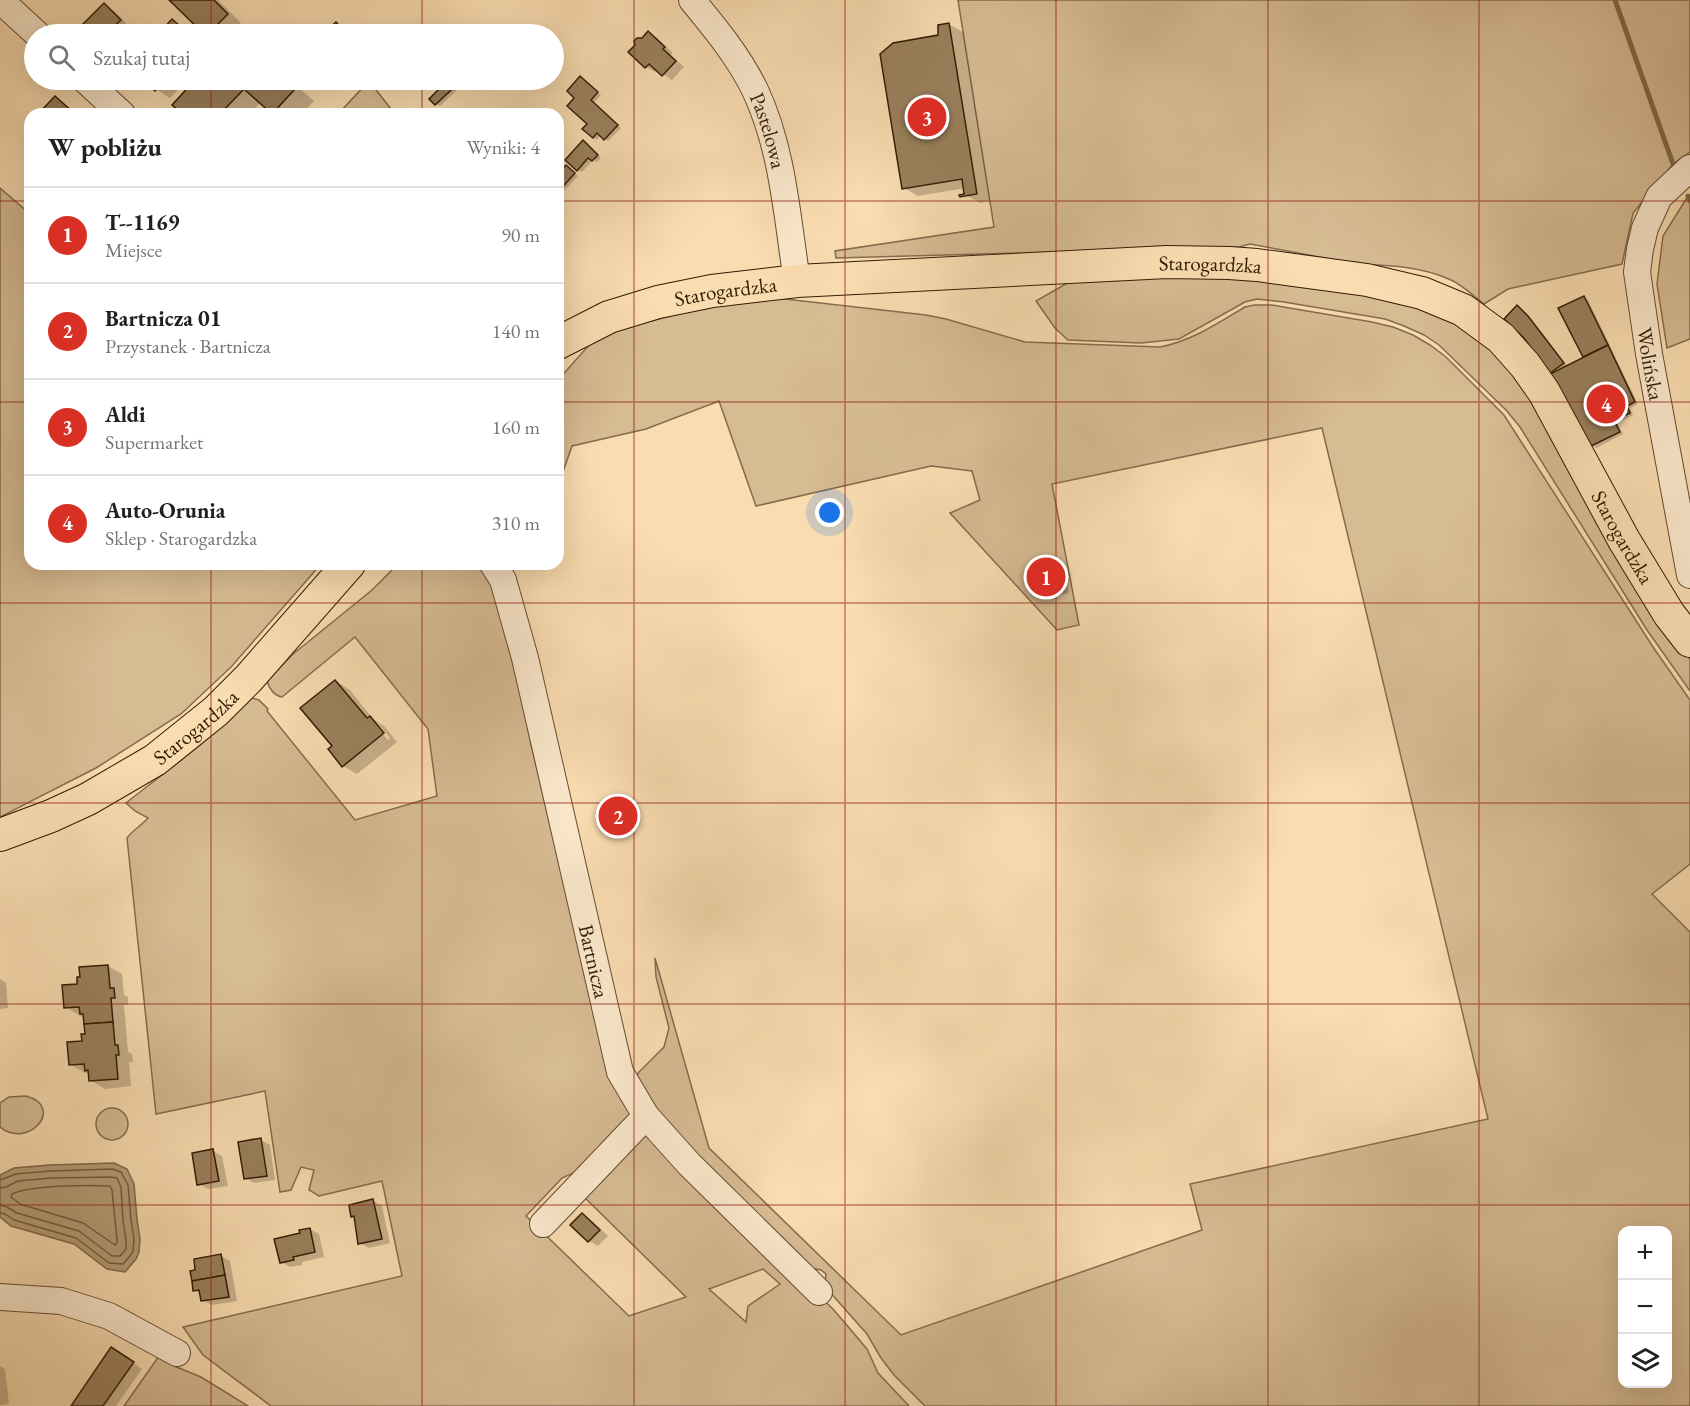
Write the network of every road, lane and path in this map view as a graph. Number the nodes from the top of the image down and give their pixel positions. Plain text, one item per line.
1 (0, 0) edge
2 (692, 0) edge
3 (26, 24) edge
4 (96, 90) edge
5 (115, 108) edge
6 (1690, 168) edge
7 (797, 281) junction
8 (564, 340) edge
9 (344, 570) edge
10 (497, 570) edge
11 (1690, 575) edge
12 (1690, 641) edge
13 (0, 835) edge
14 (646, 1116) junction
15 (543, 1224) dead end
16 (819, 1292) dead end
17 (0, 1297) edge
18 (177, 1353) dead end

1 - 3 street
2 - 7 street, Pastelowa
4 - 5 street
6 - 11 street, Wolińska
7 - 8 main road, Starogardzka
7 - 12 main road, Starogardzka
9 - 13 main road, Starogardzka
10 - 14 street, Bartnicza
14 - 15 street
14 - 16 street, Bartnicza
17 - 18 street

